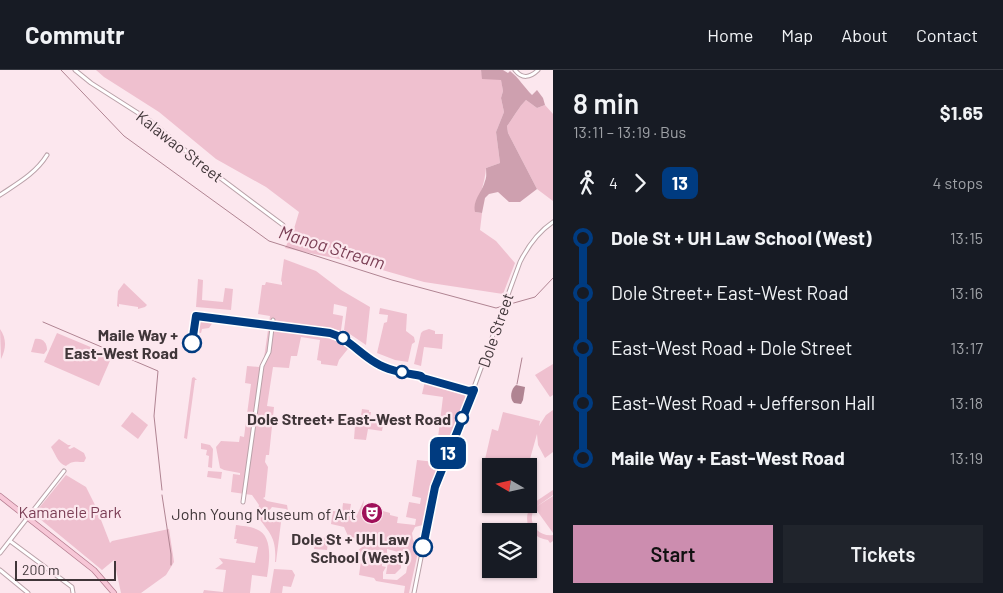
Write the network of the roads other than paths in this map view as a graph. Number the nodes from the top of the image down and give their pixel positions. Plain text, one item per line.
1 (75, 70) edge
2 (515, 70) edge
3 (538, 70) edge
4 (47, 155) dead end
5 (0, 195) edge
6 (553, 222) edge
7 (283, 225) dead end
8 (273, 320) dead end
9 (64, 471) dead end
10 (0, 496) edge
11 (243, 502) dead end
12 (28, 518) junction
13 (10, 541) junction
14 (0, 553) edge
15 (0, 570) edge
16 (28, 593) edge
17 (73, 593) edge
18 (114, 593) edge
19 (414, 593) edge

1 - 7 street, Kalawao Street
2 - 3 street
4 - 5 street
6 - 19 street, Dole Street
8 - 11 street
9 - 12 street
10 - 12 main road
12 - 13 street
12 - 18 main road
13 - 14 street
13 - 17 street
15 - 16 street

